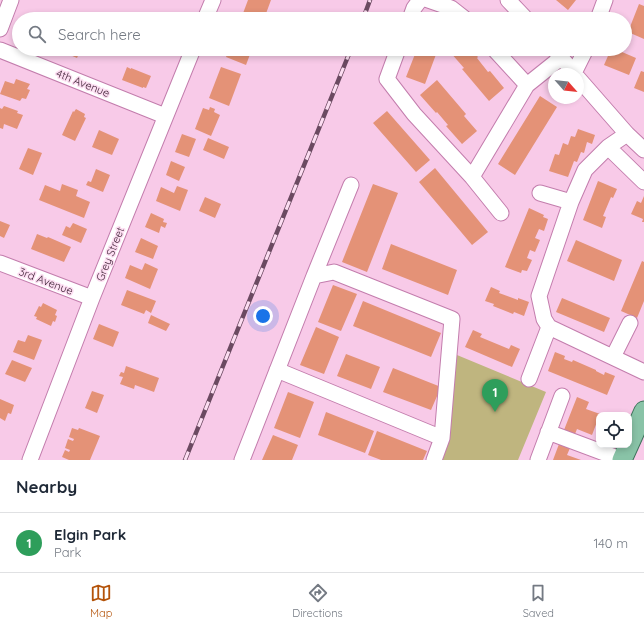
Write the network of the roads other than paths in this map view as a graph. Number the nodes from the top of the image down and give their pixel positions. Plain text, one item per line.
1 (11, 0) edge
2 (213, 0) edge
3 (420, 0) edge
4 (428, 0) edge
5 (508, 0) edge
6 (606, 0) edge
7 (208, 12) edge
8 (413, 12) edge
9 (456, 12) edge
10 (519, 12) edge
11 (601, 12) edge
12 (0, 29) edge
13 (0, 50) edge
14 (12, 55) edge
15 (15, 56) edge
16 (190, 56) edge
17 (395, 56) edge
18 (501, 56) edge
19 (555, 56) edge
20 (560, 56) edge
21 (583, 56) edge
22 (570, 68) edge
23 (578, 68) edge
24 (528, 85) junction
25 (584, 85) edge
26 (165, 116) junction
27 (627, 134) junction
28 (608, 147) junction
29 (644, 150) edge
30 (472, 177) junction
31 (644, 182) edge
32 (351, 184) dead end
33 (540, 193) dead end
34 (571, 202) junction
35 (501, 213) dead end
36 (0, 263) edge
37 (314, 276) junction
38 (92, 298) junction
39 (630, 323) dead end
40 (549, 327) junction
41 (613, 357) junction
42 (277, 370) junction
43 (644, 372) edge
44 (529, 379) dead end
45 (562, 396) dead end
46 (644, 411) edge
47 (548, 432) junction
48 (442, 438) junction
49 (30, 460) edge
50 (242, 460) edge
51 (434, 460) edge
52 (538, 460) edge
53 (622, 460) edge

1 - 12 street
2 - 7 street
3 - 8 street
4 - 9 street
5 - 10 street
6 - 11 street
13 - 14 street, 4th Avenue
15 - 26 street, 4th Avenue
16 - 26 street, Grey Street
17 - 30 street
18 - 24 street
19 - 24 street
20 - 22 street
21 - 23 street
24 - 30 street
25 - 27 street
26 - 38 street, Grey Street
27 - 28 street
27 - 29 street
28 - 31 street
28 - 34 street
30 - 35 street
32 - 37 street
33 - 34 street
34 - 40 street
36 - 38 street, 3rd Avenue
37 - 42 street
37 - 48 street
38 - 49 street, Grey Street
39 - 41 street
40 - 41 street
40 - 44 street
41 - 43 street
42 - 48 street
42 - 50 street
45 - 47 street
46 - 53 main road
47 - 52 street
47 - 53 street
48 - 51 street

